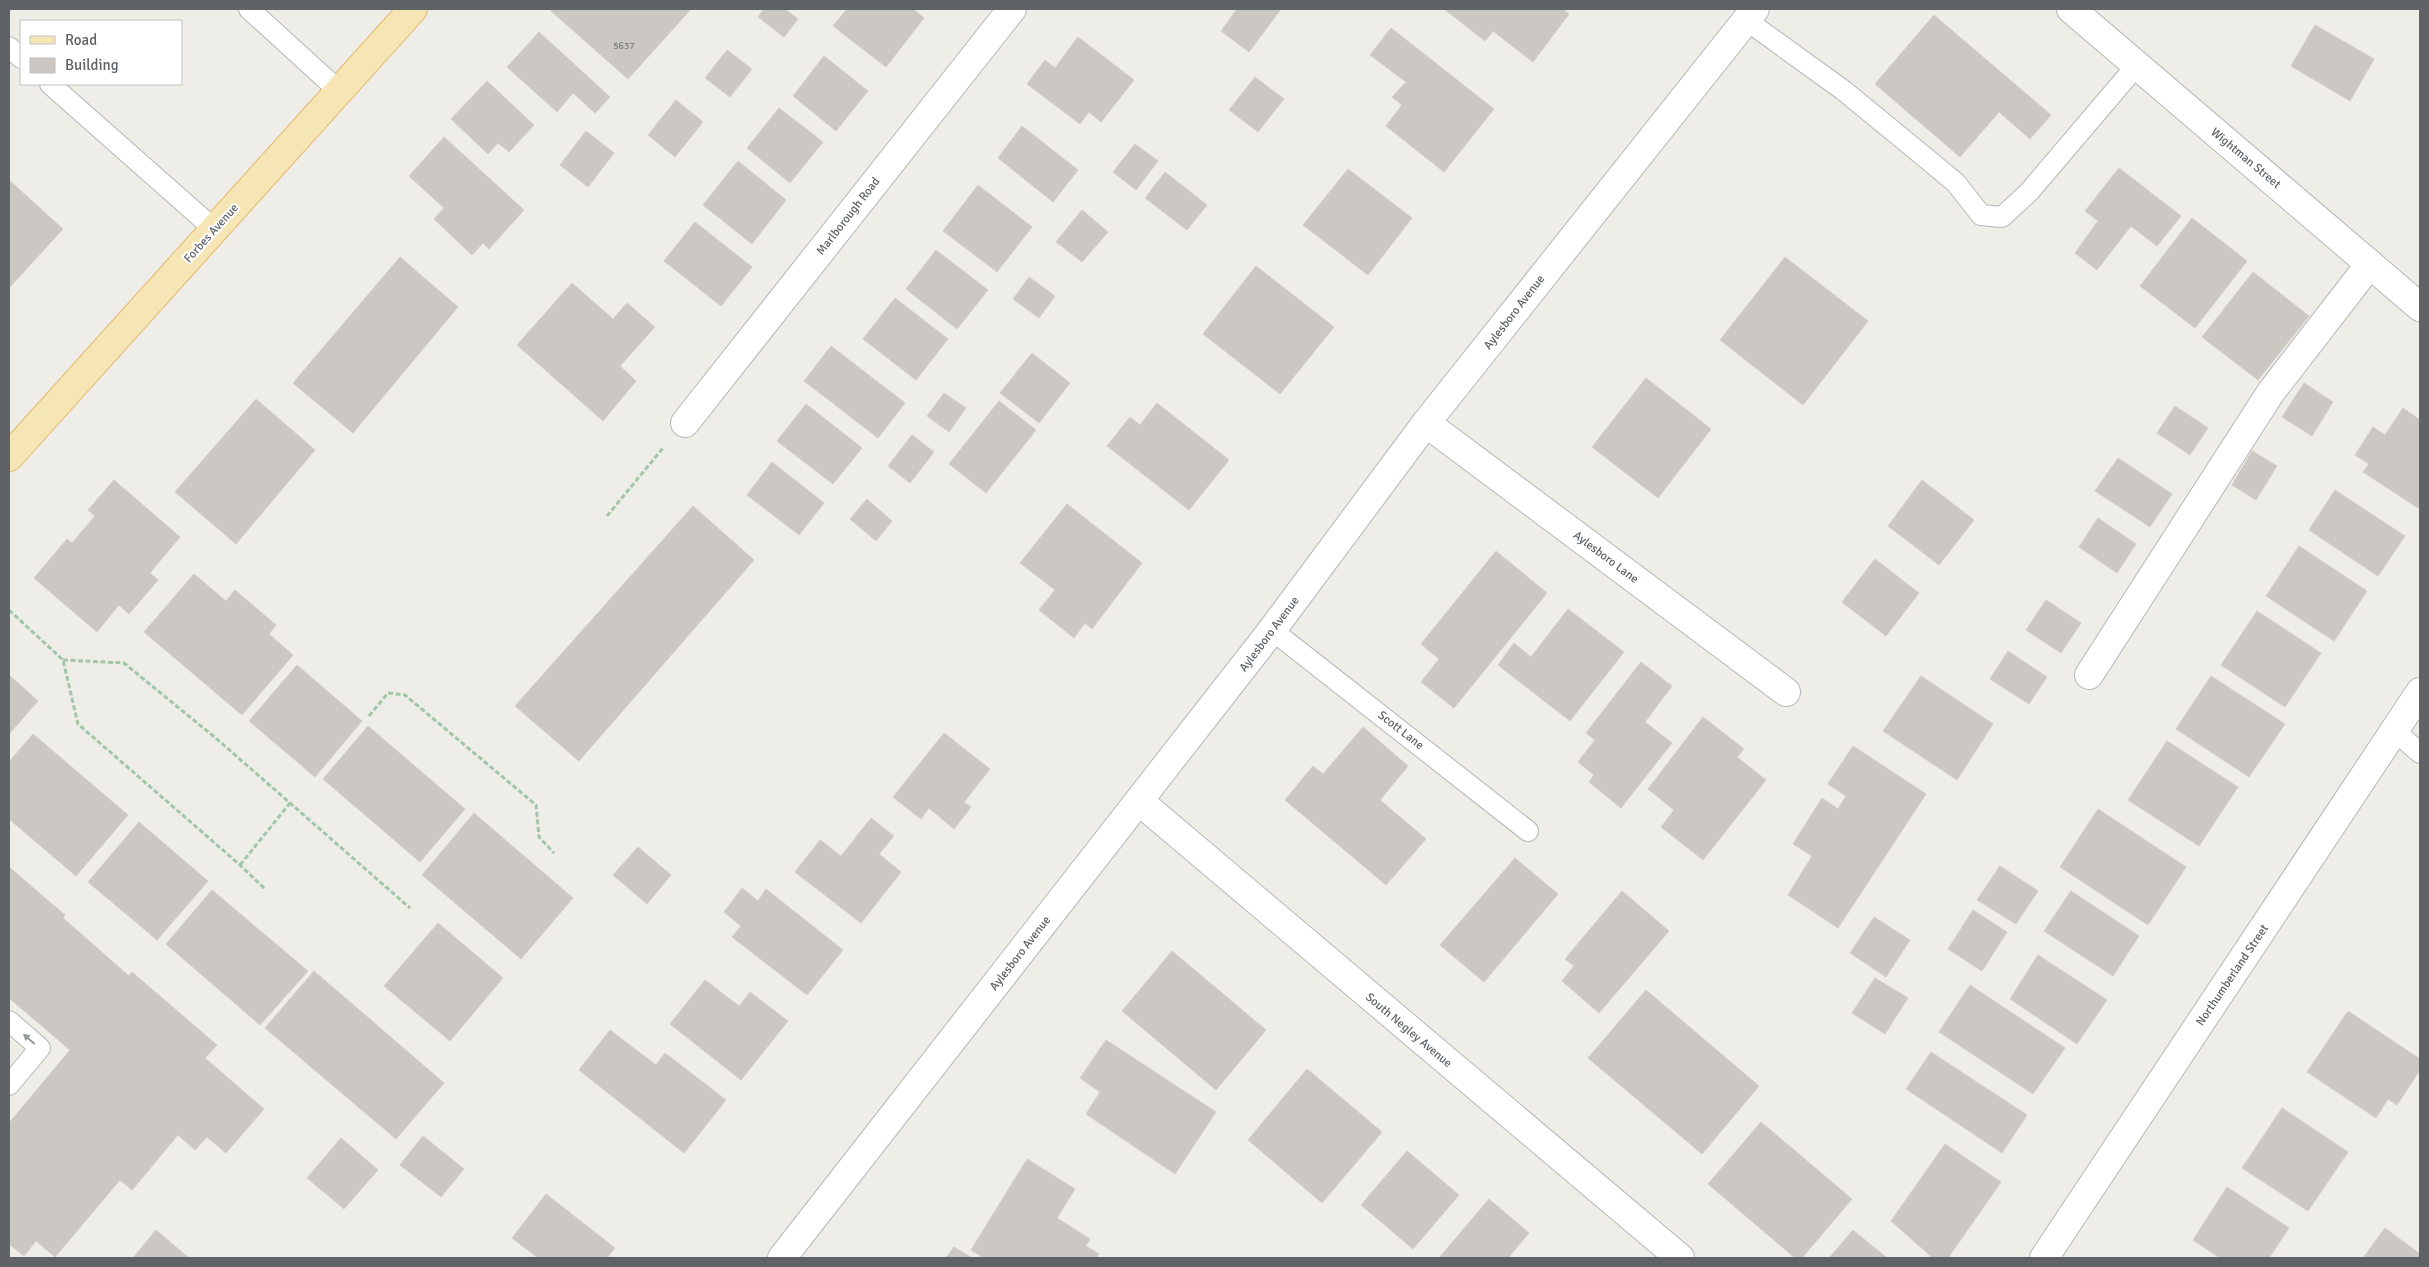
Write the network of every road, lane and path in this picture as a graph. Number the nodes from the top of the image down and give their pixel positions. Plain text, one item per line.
1 (249, 9) edge
2 (413, 9) edge
3 (1012, 9) edge
4 (2071, 9) edge
5 (1750, 14) edge
6 (9, 47) edge
7 (20, 57) edge
8 (2137, 65) junction
9 (51, 85) edge
10 (339, 91) junction
11 (214, 229) junction
12 (2370, 264) junction
13 (2420, 307) edge
14 (684, 423) joint
15 (1426, 423) junction
16 (9, 457) edge
17 (607, 516) dead end
18 (9, 610) edge
19 (1272, 630) junction
20 (63, 660) junction
21 (2089, 675) dead end
22 (1786, 692) dead end
23 (2420, 692) edge
24 (369, 716) dead end
25 (2395, 731) junction
26 (2420, 753) edge
27 (1139, 801) junction
28 (290, 803) junction
29 (1528, 831) dead end
30 (554, 853) dead end
31 (240, 865) junction
32 (266, 890) dead end
33 (410, 908) dead end
34 (9, 1022) edge
35 (9, 1085) edge
36 (782, 1258) edge
37 (1680, 1258) edge
38 (2044, 1258) edge

1 - 10 lane
2 - 10 main road, Forbes Avenue
3 - 14 street, Marlborough Road
4 - 8 street, Wightman Street
5 - 8 lane
5 - 15 street, Aylesboro Avenue
6 - 7 lane
8 - 12 street, Wightman Street
9 - 11 lane
10 - 11 main road, Forbes Avenue
11 - 16 main road, Forbes Avenue
12 - 13 street, Wightman Street
12 - 21 street
14 - 17 path
15 - 19 street, Aylesboro Avenue
15 - 22 street, Aylesboro Lane
18 - 20 path
19 - 27 street, Aylesboro Avenue
19 - 29 lane, Scott Lane
20 - 28 path
20 - 31 path
23 - 25 street, Northumberland Street
24 - 30 path
25 - 26 lane
25 - 38 street, Northumberland Street
27 - 36 street, Aylesboro Avenue
27 - 37 street, South Negley Avenue
28 - 31 path
28 - 33 path
31 - 32 path
35 -> 34 lane

